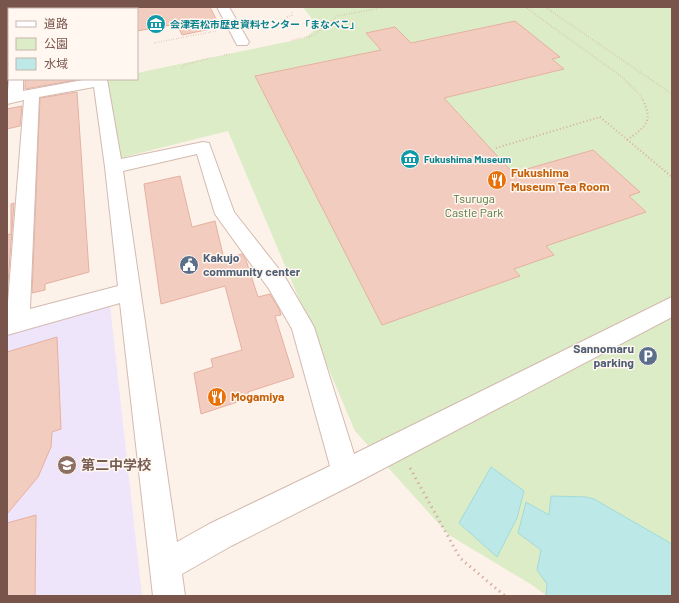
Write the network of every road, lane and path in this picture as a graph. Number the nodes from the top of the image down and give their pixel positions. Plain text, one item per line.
1 (224, 7) edge
2 (386, 7) edge
3 (525, 7) edge
4 (545, 7) edge
5 (292, 11) dead end
6 (287, 17) dead end
7 (219, 30) dead end
8 (292, 40) dead end
9 (242, 42) dead end
10 (154, 43) dead end
11 (210, 58) dead end
12 (182, 68) dead end
13 (16, 80) edge
14 (100, 80) edge
15 (672, 94) edge
16 (18, 97) edge
17 (627, 140) junction
18 (496, 148) dead end
19 (114, 167) junction
20 (672, 177) edge
21 (129, 292) junction
22 (672, 306) edge
23 (13, 324) edge
24 (398, 447) junction
25 (346, 473) junction
26 (165, 566) junction
27 (169, 596) edge
28 (505, 596) edge

1 - 9 street
2 - 8 path
3 - 17 path
4 - 15 path
5 - 6 path
7 - 10 path
11 - 12 path
13 - 16 street
14 - 16 street
14 - 19 street
16 - 23 street
17 - 18 path
17 - 20 path
19 - 21 street
19 - 25 street
21 - 23 street
21 - 26 street
22 - 24 street
24 - 25 street
24 - 28 path
25 - 26 street
26 - 27 street

